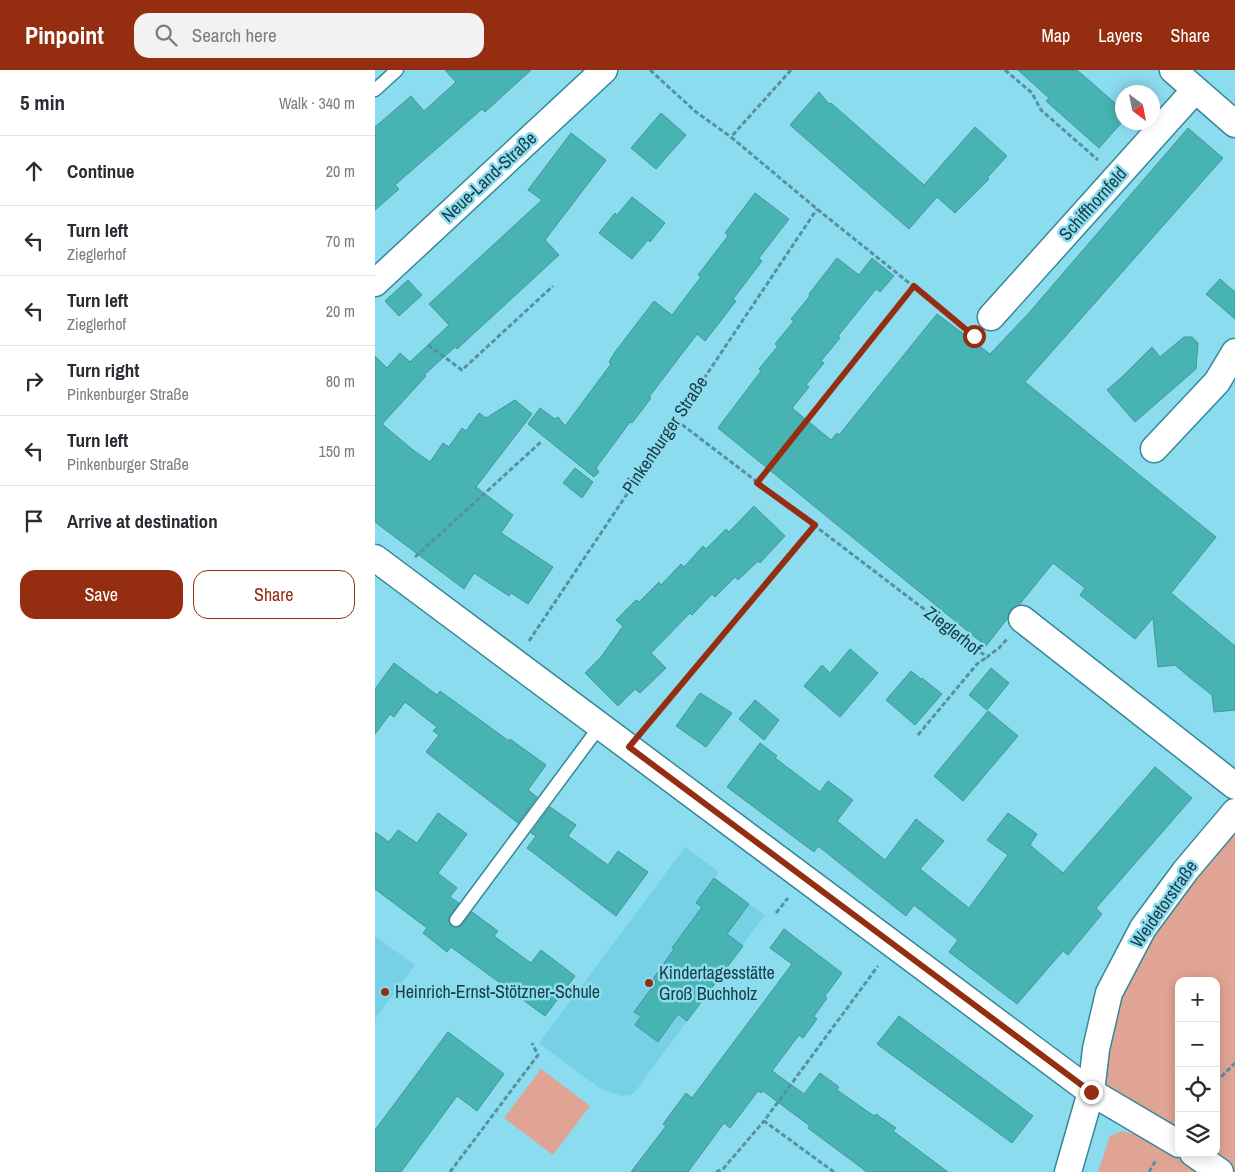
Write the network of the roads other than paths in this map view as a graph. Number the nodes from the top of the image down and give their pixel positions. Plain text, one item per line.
1 (397, 70) edge
2 (604, 70) edge
3 (1173, 70) edge
4 (375, 90) edge
5 (1195, 90) junction
6 (1235, 124) edge
7 (375, 283) edge
8 (991, 318) road end
9 (1235, 352) edge
10 (1155, 448) dead end
11 (375, 558) edge
12 (1022, 619) road end
13 (600, 726) junction
14 (1235, 786) edge
15 (1235, 812) edge
16 (456, 920) dead end
17 (1091, 1092) junction
18 (1175, 1142) edge
19 (1199, 1157) edge
20 (1068, 1172) edge
21 (1220, 1172) edge

1 - 4 lane
2 - 7 street, Neue-Land-Straße
3 - 5 street
5 - 6 street
5 - 8 street, Schiffhornfeld
9 - 10 street
11 - 13 street
12 - 14 street
13 - 16 lane
13 - 17 street
15 - 17 street, Weidetorstraße
17 - 18 street
17 - 20 street, Weidetorstraße
19 - 21 street

